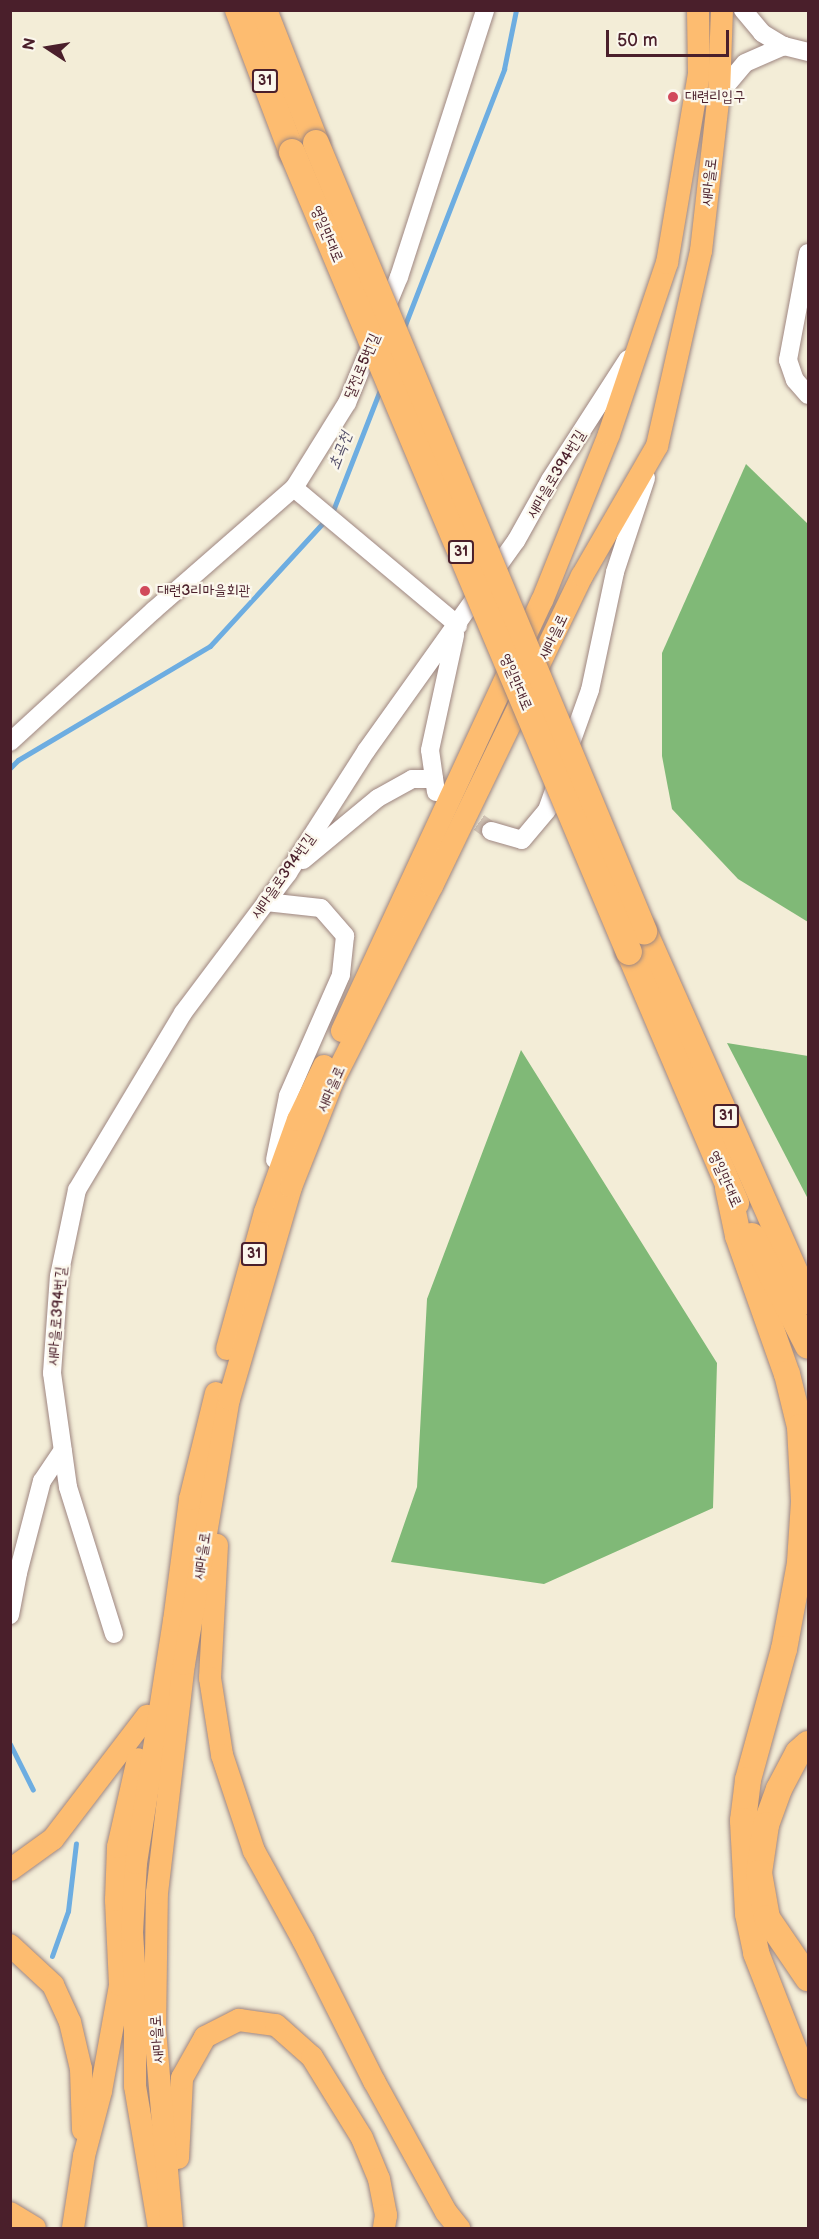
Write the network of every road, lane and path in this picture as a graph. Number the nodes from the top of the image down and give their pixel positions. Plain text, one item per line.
1 (238, 10) edge
2 (264, 10) edge
3 (485, 10) edge
4 (698, 10) edge
5 (722, 10) edge
6 (743, 10) edge
7 (784, 46) junction
8 (808, 52) edge
9 (719, 94) junction
10 (808, 253) edge
11 (638, 345) junction
12 (808, 395) edge
13 (657, 446) junction
14 (294, 488) junction
15 (458, 625) junction
16 (10, 742) edge
17 (491, 831) tunnel mouth
18 (288, 873) junction
19 (266, 902) junction
20 (728, 1188) junction
21 (265, 1212) junction
22 (783, 1245) junction
23 (808, 1271) edge
24 (808, 1301) edge
25 (808, 1346) edge
26 (229, 1399) junction
27 (63, 1450) junction
28 (10, 1614) edge
29 (174, 1621) junction
30 (114, 1634) dead end
31 (147, 1716) junction
32 (808, 1744) edge
33 (10, 1870) edge
34 (10, 1945) edge
35 (808, 1978) edge
36 (808, 2086) edge
37 (84, 2156) junction
38 (10, 2213) edge
39 (35, 2229) edge
40 (73, 2229) edge
41 (159, 2229) edge
42 (172, 2229) edge
43 (384, 2229) edge
44 (459, 2229) edge

1 - 20 highway, 영일만대로 / 31, bridge
2 - 22 highway, 영일만대로 / 31, bridge
3 - 14 street, 달전로5번길
4 - 11 main road, 새마을로 / 31
5 - 9 main road, 새마을로 / 31
6 - 7 street
7 - 8 street
7 - 9 street
9 - 13 main road, 새마을로 / 31
10 - 12 street
11 - 15 street, 새마을로394번길
11 - 21 main road, 새마을로 / 31
13 - 17 street
13 - 26 main road, 새마을로 / 31
14 - 15 street
14 - 16 street, 달전로5번길
15 - 18 street, 새마을로394번길
15 - 18 street
18 - 19 street, 새마을로394번길
19 - 21 street
19 - 27 street, 새마을로394번길
20 - 25 highway, 영일만대로 / 31
20 - 36 highway
21 - 29 main road, 새마을로 / 31
22 - 23 highway
22 - 24 highway, 영일만대로 / 31
26 - 42 main road, 새마을로 / 31
26 - 44 main road
27 - 28 street
27 - 30 street, 새마을로394번길
29 - 31 main road
29 - 41 main road, 새마을로 / 31
31 - 33 main road
31 - 37 main road
32 - 35 highway
34 - 37 main road
37 - 40 main road
38 - 39 main road
42 - 43 main road

